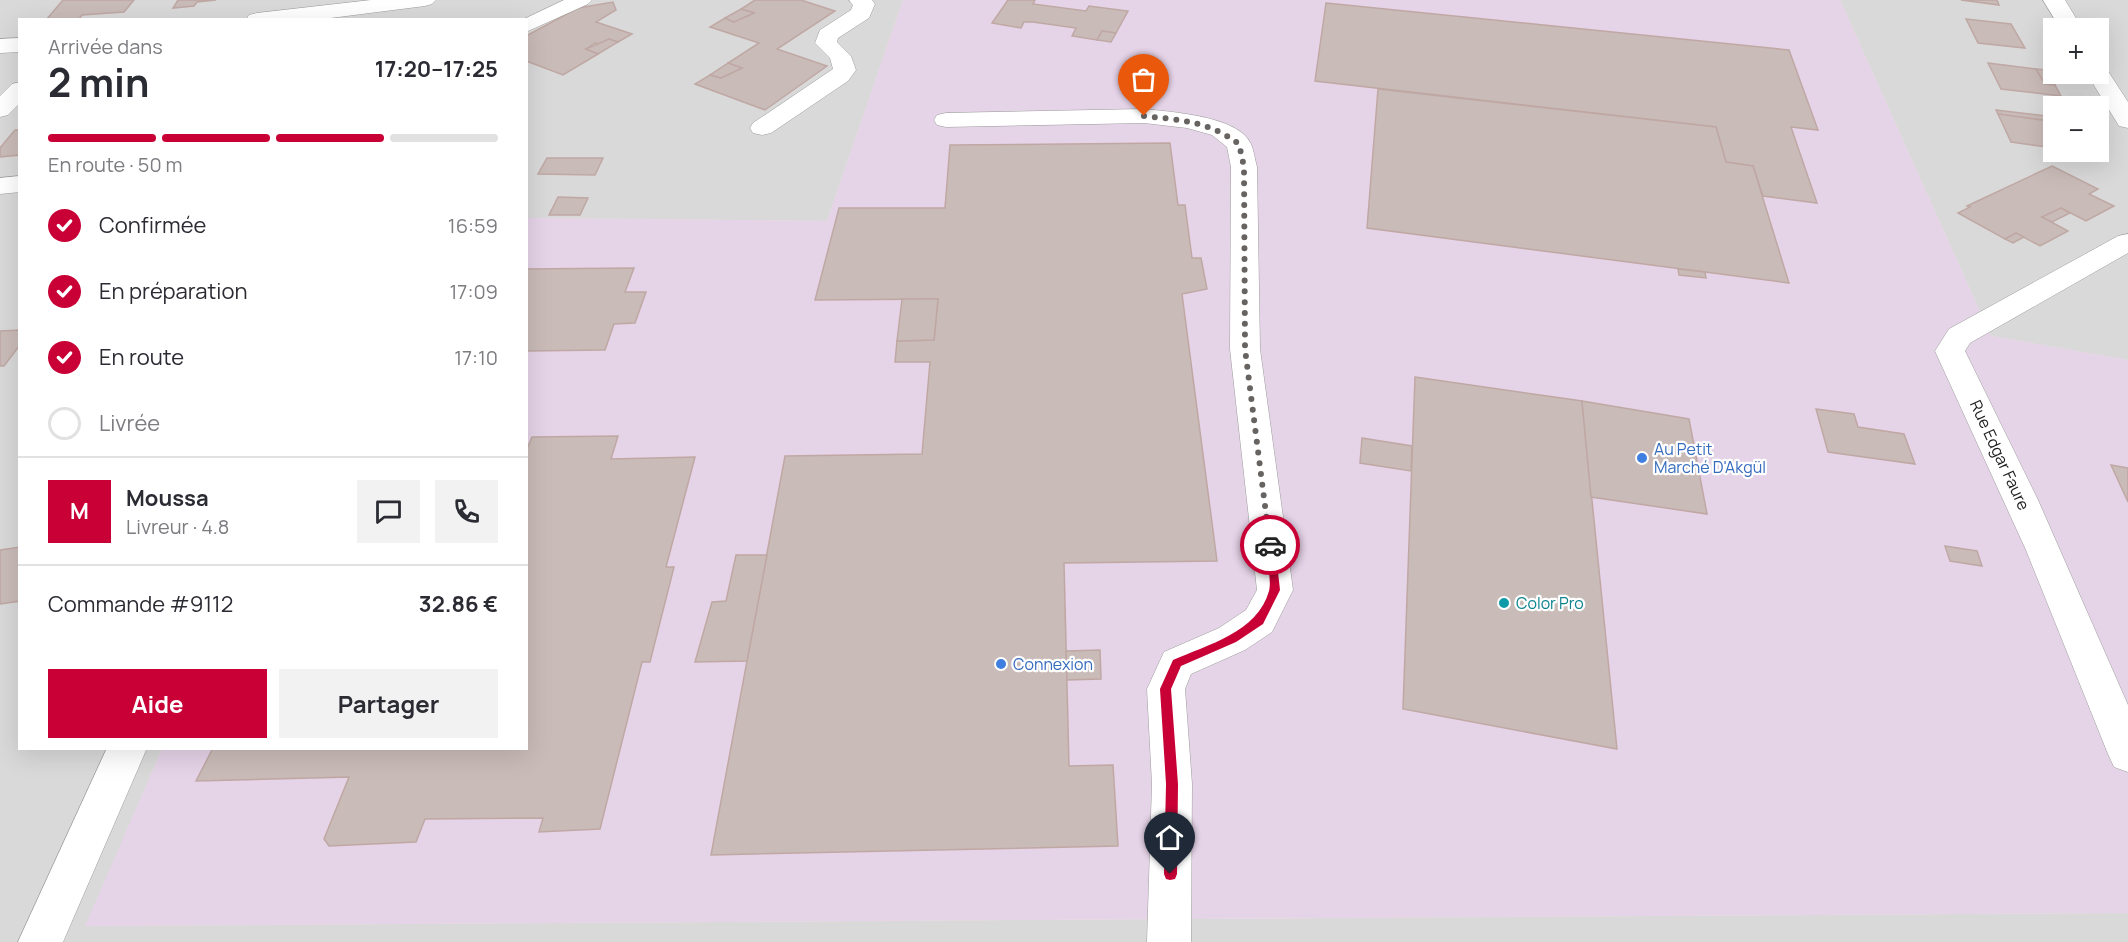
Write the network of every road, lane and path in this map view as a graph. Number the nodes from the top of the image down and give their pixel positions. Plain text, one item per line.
1 (425, 0) edge
2 (580, 0) edge
3 (860, 0) edge
4 (2054, 0) edge
5 (274, 18) edge
6 (2065, 18) edge
7 (528, 25) edge
8 (18, 45) edge
9 (0, 46) edge
10 (2105, 84) edge
11 (18, 91) edge
12 (0, 110) edge
13 (946, 120) dead end
14 (2128, 122) edge
15 (762, 128) dead end
16 (18, 184) edge
17 (0, 186) edge
18 (2128, 242) edge
19 (2114, 681) edge
20 (126, 750) edge
21 (2128, 754) edge
22 (40, 942) edge
23 (1169, 942) edge

1 - 5 street
2 - 7 street
3 - 15 street
4 - 6 street
8 - 9 street
10 - 14 street
11 - 12 street
13 - 23 street
16 - 17 street
18 - 19 street, Rue Edgar Faure
19 - 21 street, Rue Edgar Faure
20 - 22 street

